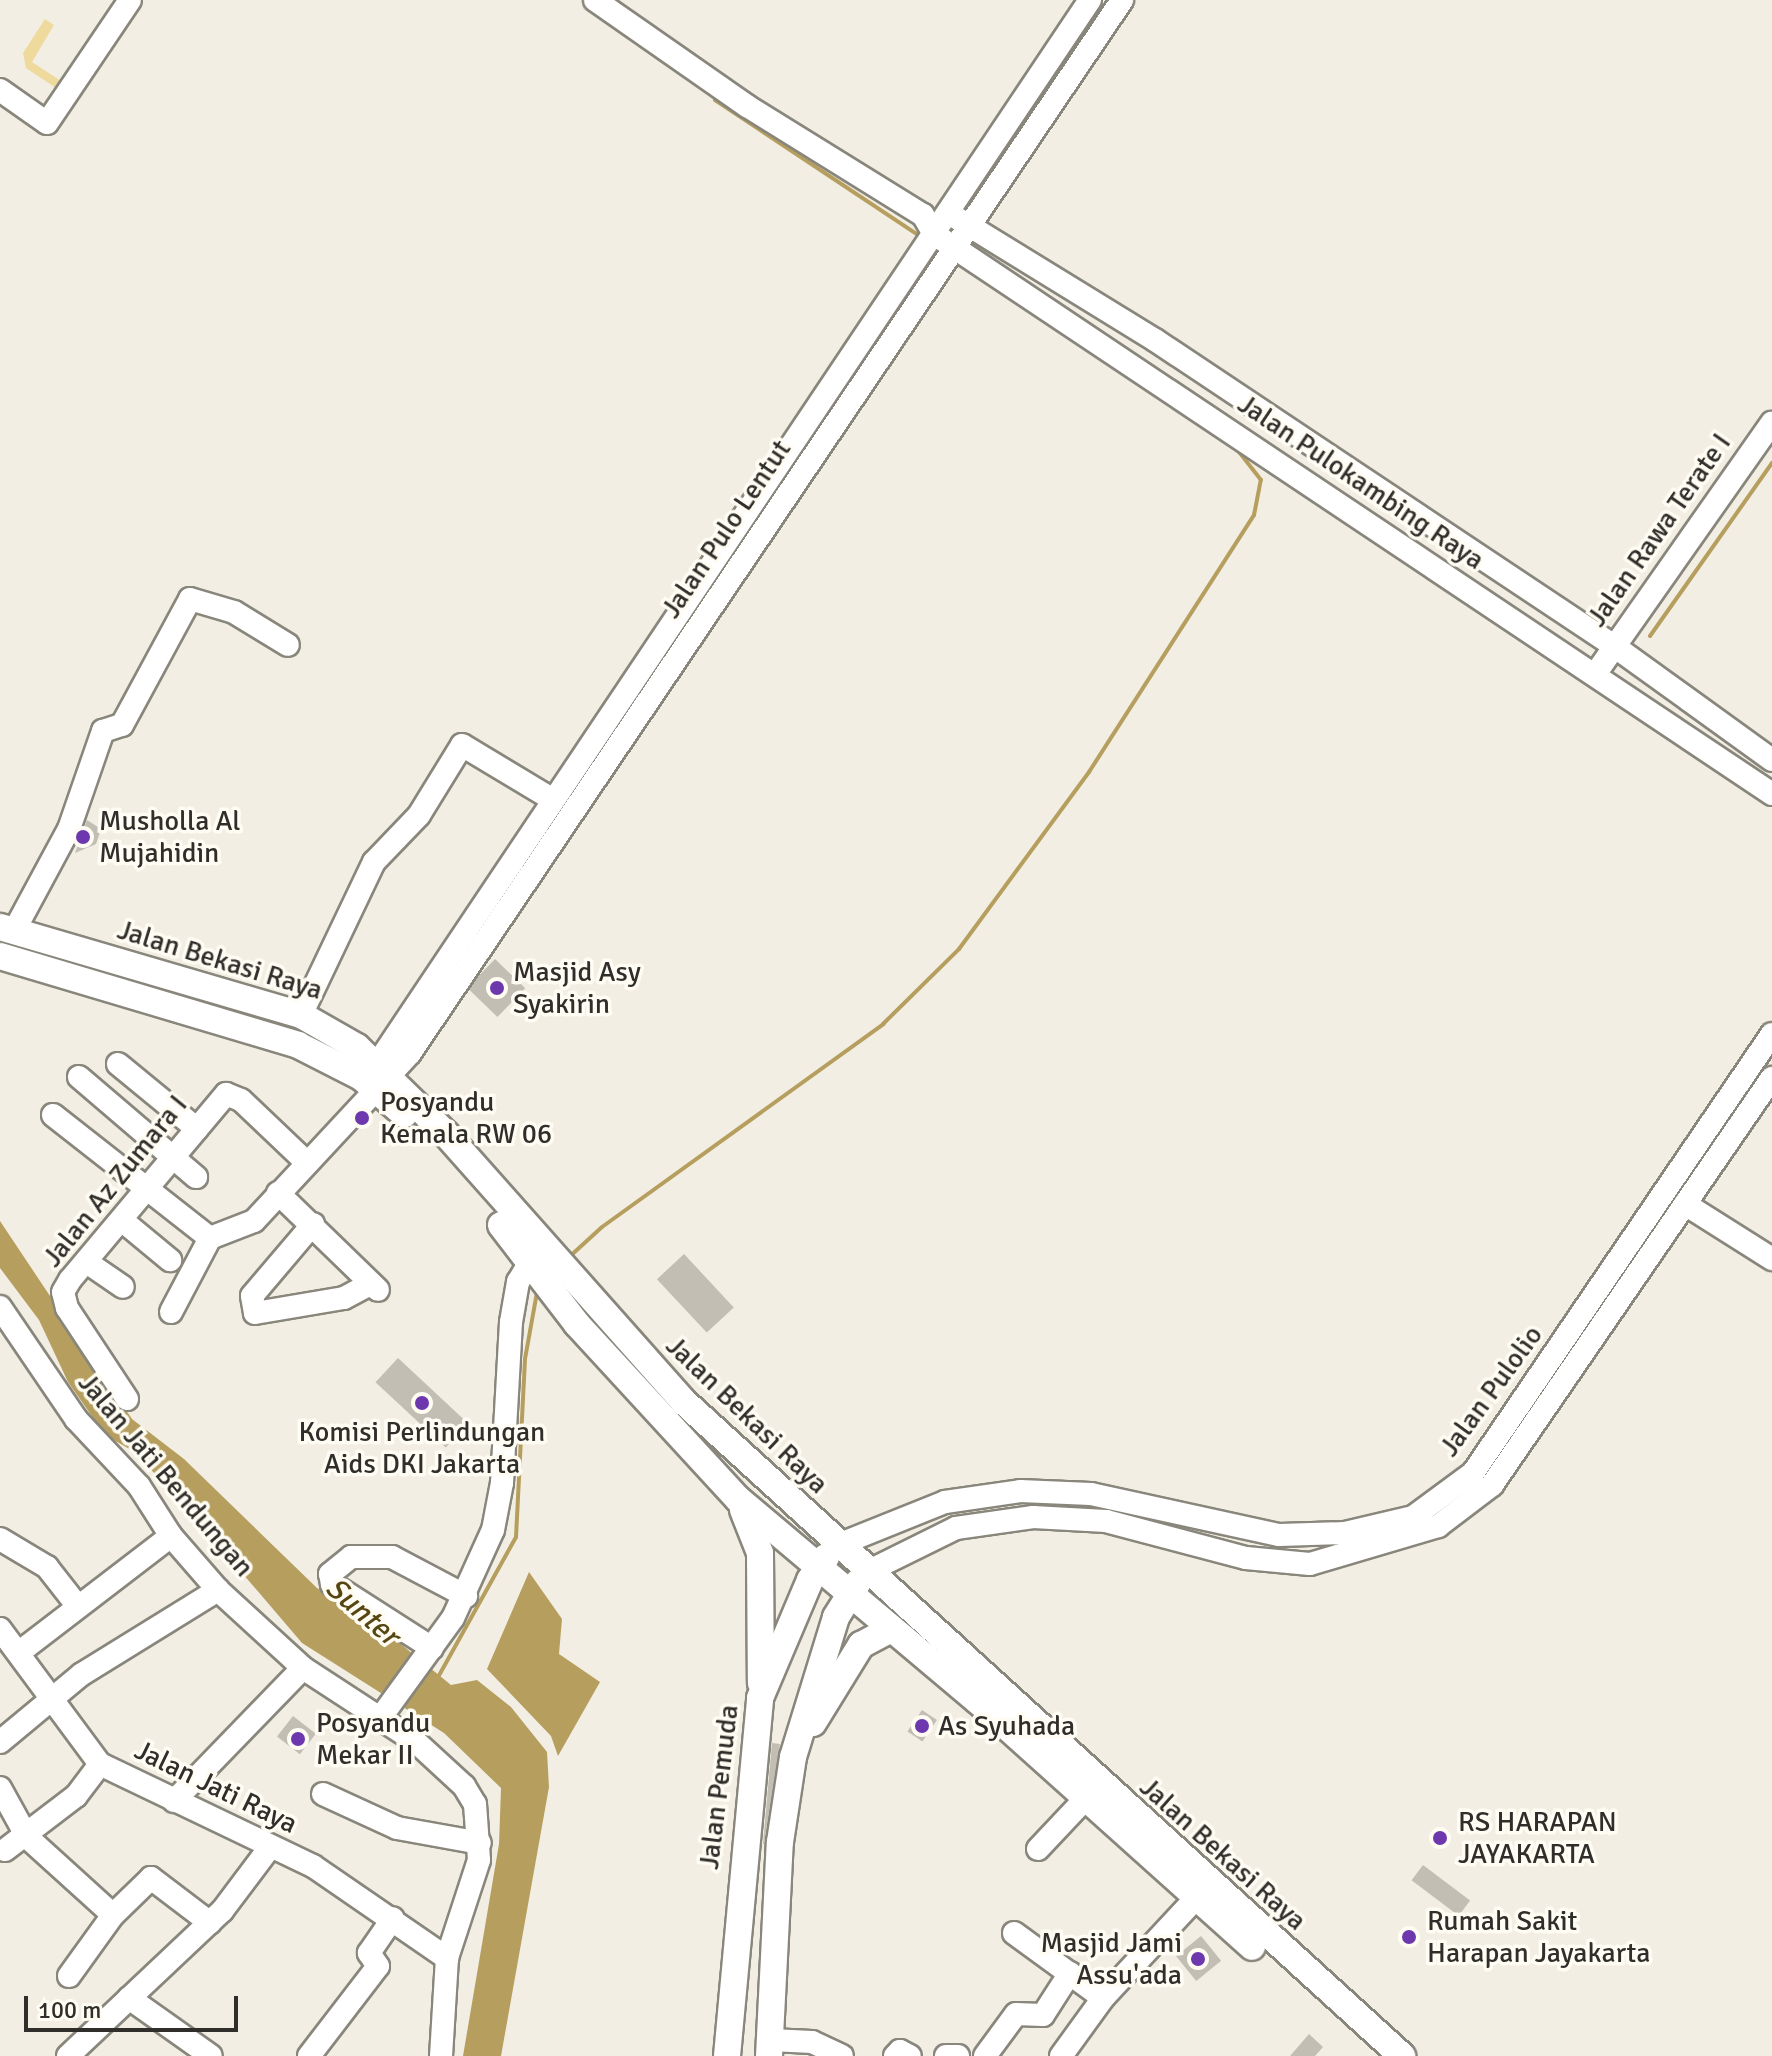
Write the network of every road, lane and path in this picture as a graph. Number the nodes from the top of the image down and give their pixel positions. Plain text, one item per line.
1 (130, 0) edge
2 (595, 0) edge
3 (1090, 0) edge
4 (1122, 0) edge
5 (0, 90) edge
6 (958, 219) junction
7 (928, 234) junction
8 (949, 253) junction
9 (1772, 423) edge
10 (288, 645) dead end
11 (1614, 646) junction
12 (1596, 673) junction
13 (1772, 760) edge
14 (1772, 794) edge
15 (552, 799) junction
16 (7, 929) edge
17 (0, 956) edge
18 (301, 1015) junction
19 (1772, 1034) edge
20 (118, 1064) dead end
21 (79, 1077) dead end
22 (1772, 1078) edge
23 (375, 1082) junction
24 (53, 1115) dead end
25 (197, 1129) junction
26 (175, 1159) junction
27 (306, 1162) junction
28 (196, 1177) dead end
29 (149, 1189) junction
30 (278, 1193) junction
31 (1685, 1204) junction
32 (124, 1222) junction
33 (313, 1224) junction
34 (210, 1238) junction
35 (1772, 1259) edge
36 (170, 1260) dead end
37 (536, 1261) junction
38 (88, 1263) junction
39 (123, 1287) dead end
40 (564, 1288) junction
41 (0, 1307) edge
42 (171, 1312) dead end
43 (1565, 1340) junction
44 (1585, 1353) junction
45 (1528, 1395) junction
46 (127, 1399) dead end
47 (1547, 1409) junction
48 (738, 1499) junction
49 (945, 1502) junction
50 (1168, 1511) junction
51 (956, 1528) junction
52 (1164, 1534) junction
53 (171, 1536) junction
54 (0, 1539) edge
55 (838, 1545) junction
56 (815, 1569) junction
57 (867, 1572) junction
58 (218, 1590) junction
59 (466, 1596) junction
60 (847, 1596) junction
61 (76, 1604) junction
62 (0, 1629) edge
63 (889, 1630) junction
64 (21, 1651) junction
65 (430, 1651) junction
66 (303, 1668) junction
67 (760, 1698) junction
68 (48, 1700) junction
69 (383, 1714) junction
70 (1036, 1740) junction
71 (0, 1742) edge
72 (793, 1757) junction
73 (100, 1764) junction
74 (0, 1788) edge
75 (323, 1794) dead end
76 (1086, 1798) junction
77 (174, 1801) junction
78 (27, 1837) junction
79 (480, 1843) junction
80 (270, 1847) junction
81 (1038, 1849) dead end
82 (5, 1850) dead end
83 (1196, 1898) junction
84 (113, 1915) junction
85 (393, 1918) junction
86 (210, 1923) junction
87 (1014, 1933) dead end
88 (447, 1958) junction
89 (1070, 1973) junction
90 (69, 1976) dead end
91 (129, 1998) junction
92 (1103, 1998) junction
93 (770, 2048) edge
94 (68, 2056) edge
95 (211, 2056) edge
96 (309, 2056) edge
97 (441, 2056) edge
98 (727, 2056) edge
99 (842, 2056) edge
100 (895, 2056) edge
101 (910, 2056) edge
102 (946, 2056) edge
103 (958, 2056) edge
104 (985, 2056) edge
105 (1061, 2056) edge
106 (1374, 2056) edge
107 (1402, 2056) edge

1 - 5 street
2 - 7 street, Jalan Pulokambing Raya
3 - 6 street, Jalan Pulo Lentut
4 - 6 street, Jalan Pulo Lentut
6 - 7 street, Jalan Pulo Lentut
6 - 8 street, Jalan Pulo Lentut
6 - 11 street, Jalan Pulokambing Raya
7 - 8 street, Jalan Pulokambing Raya
7 - 15 street, Jalan Pulo Lentut
8 - 12 street, Jalan Pulokambing Raya
8 - 23 street, Jalan Pulo Lentut
9 - 11 street, Jalan Rawa Terate I
10 - 16 street
11 - 12 street, Jalan Rawa Terate I
11 - 13 street, Jalan Pulokambing Raya
12 - 14 street, Jalan Pulokambing Raya
15 - 18 street
15 - 23 street, Jalan Pulo Lentut
16 - 18 main road, Jalan Bekasi Raya
17 - 23 main road, Jalan Bekasi Raya
18 - 23 main road, Jalan Bekasi Raya
19 - 43 street, Jalan Pulolio
20 - 25 street
21 - 26 street
22 - 31 street, Jalan Pulolio
23 - 27 street
23 - 37 main road, Jalan Bekasi Raya
24 - 29 street
25 - 26 street, Jalan Az Zumara I
25 - 27 street, Jalan Az Zumara I
26 - 28 street
26 - 29 street, Jalan Az Zumara I
27 - 30 street
29 - 32 street, Jalan Az Zumara I
29 - 34 street
30 - 33 street
30 - 34 street
31 - 35 street
31 - 44 street, Jalan Pulolio
32 - 36 street
32 - 38 street, Jalan Az Zumara I
33 - 33 street
34 - 42 street
37 - 40 main road, Jalan Bekasi Raya
37 - 59 street
38 - 39 street
38 - 46 street, Jalan Az Zumara I
40 - 48 main road, Jalan Bekasi Raya
40 - 55 main road, Jalan Bekasi Raya
41 - 53 street, Jalan Jati Bendungan
43 - 44 street
43 - 45 street, Jalan Pulolio
44 - 47 street, Jalan Pulolio
45 - 47 street
45 - 50 street, Jalan Pulolio
47 - 52 street, Jalan Pulolio
48 - 56 main road, Jalan Bekasi Raya
48 - 67 main road
49 - 50 street, Jalan Pulolio
49 - 51 street
49 - 55 street, Jalan Pulolio
50 - 52 street
51 - 52 street, Jalan Pulolio
51 - 57 street, Jalan Pulolio
53 - 58 street, Jalan Jati Bendungan
53 - 61 street
54 - 61 street
55 - 56 main road, Jalan Pemuda
55 - 57 main road, Jalan Bekasi Raya
56 - 60 main road, Jalan Bekasi Raya
56 - 67 main road, Jalan Pemuda
57 - 60 main road
57 - 70 main road, Jalan Bekasi Raya
58 - 66 street, Jalan Jati Bendungan
58 - 68 street
59 - 65 street
59 - 65 street
60 - 63 main road, Jalan Bekasi Raya
60 - 72 main road
61 - 64 street
62 - 64 street, Jalan Jati Raya
63 - 70 main road, Jalan Bekasi Raya
63 - 72 main road
64 - 68 street, Jalan Jati Raya
65 - 69 street
66 - 69 street, Jalan Jati Bendungan
66 - 77 street
67 - 98 main road, Jalan Pemuda
68 - 71 street
68 - 73 street, Jalan Jati Raya
69 - 79 street, Jalan Jati Bendungan
70 - 76 main road, Jalan Bekasi Raya
70 - 107 main road, Jalan Bekasi Raya
72 - 93 main road
73 - 77 street, Jalan Jati Raya
73 - 78 street
74 - 78 street
75 - 79 street
76 - 81 street
76 - 83 main road, Jalan Bekasi Raya
77 - 80 street, Jalan Jati Raya
78 - 82 street
78 - 84 street
79 - 88 street, Jalan Jati Bendungan
80 - 85 street, Jalan Jati Raya
80 - 86 street
83 - 92 street
83 - 106 main road, Jalan Bekasi Raya
84 - 86 street
84 - 90 street
85 - 88 street, Jalan Jati Raya
85 - 96 street
86 - 91 street
87 - 89 street
88 - 97 street, Jalan Jati Bendungan
89 - 92 street
89 - 104 street
91 - 94 street
91 - 95 street
92 - 105 street
93 - 99 street
100 - 101 street
102 - 103 street

